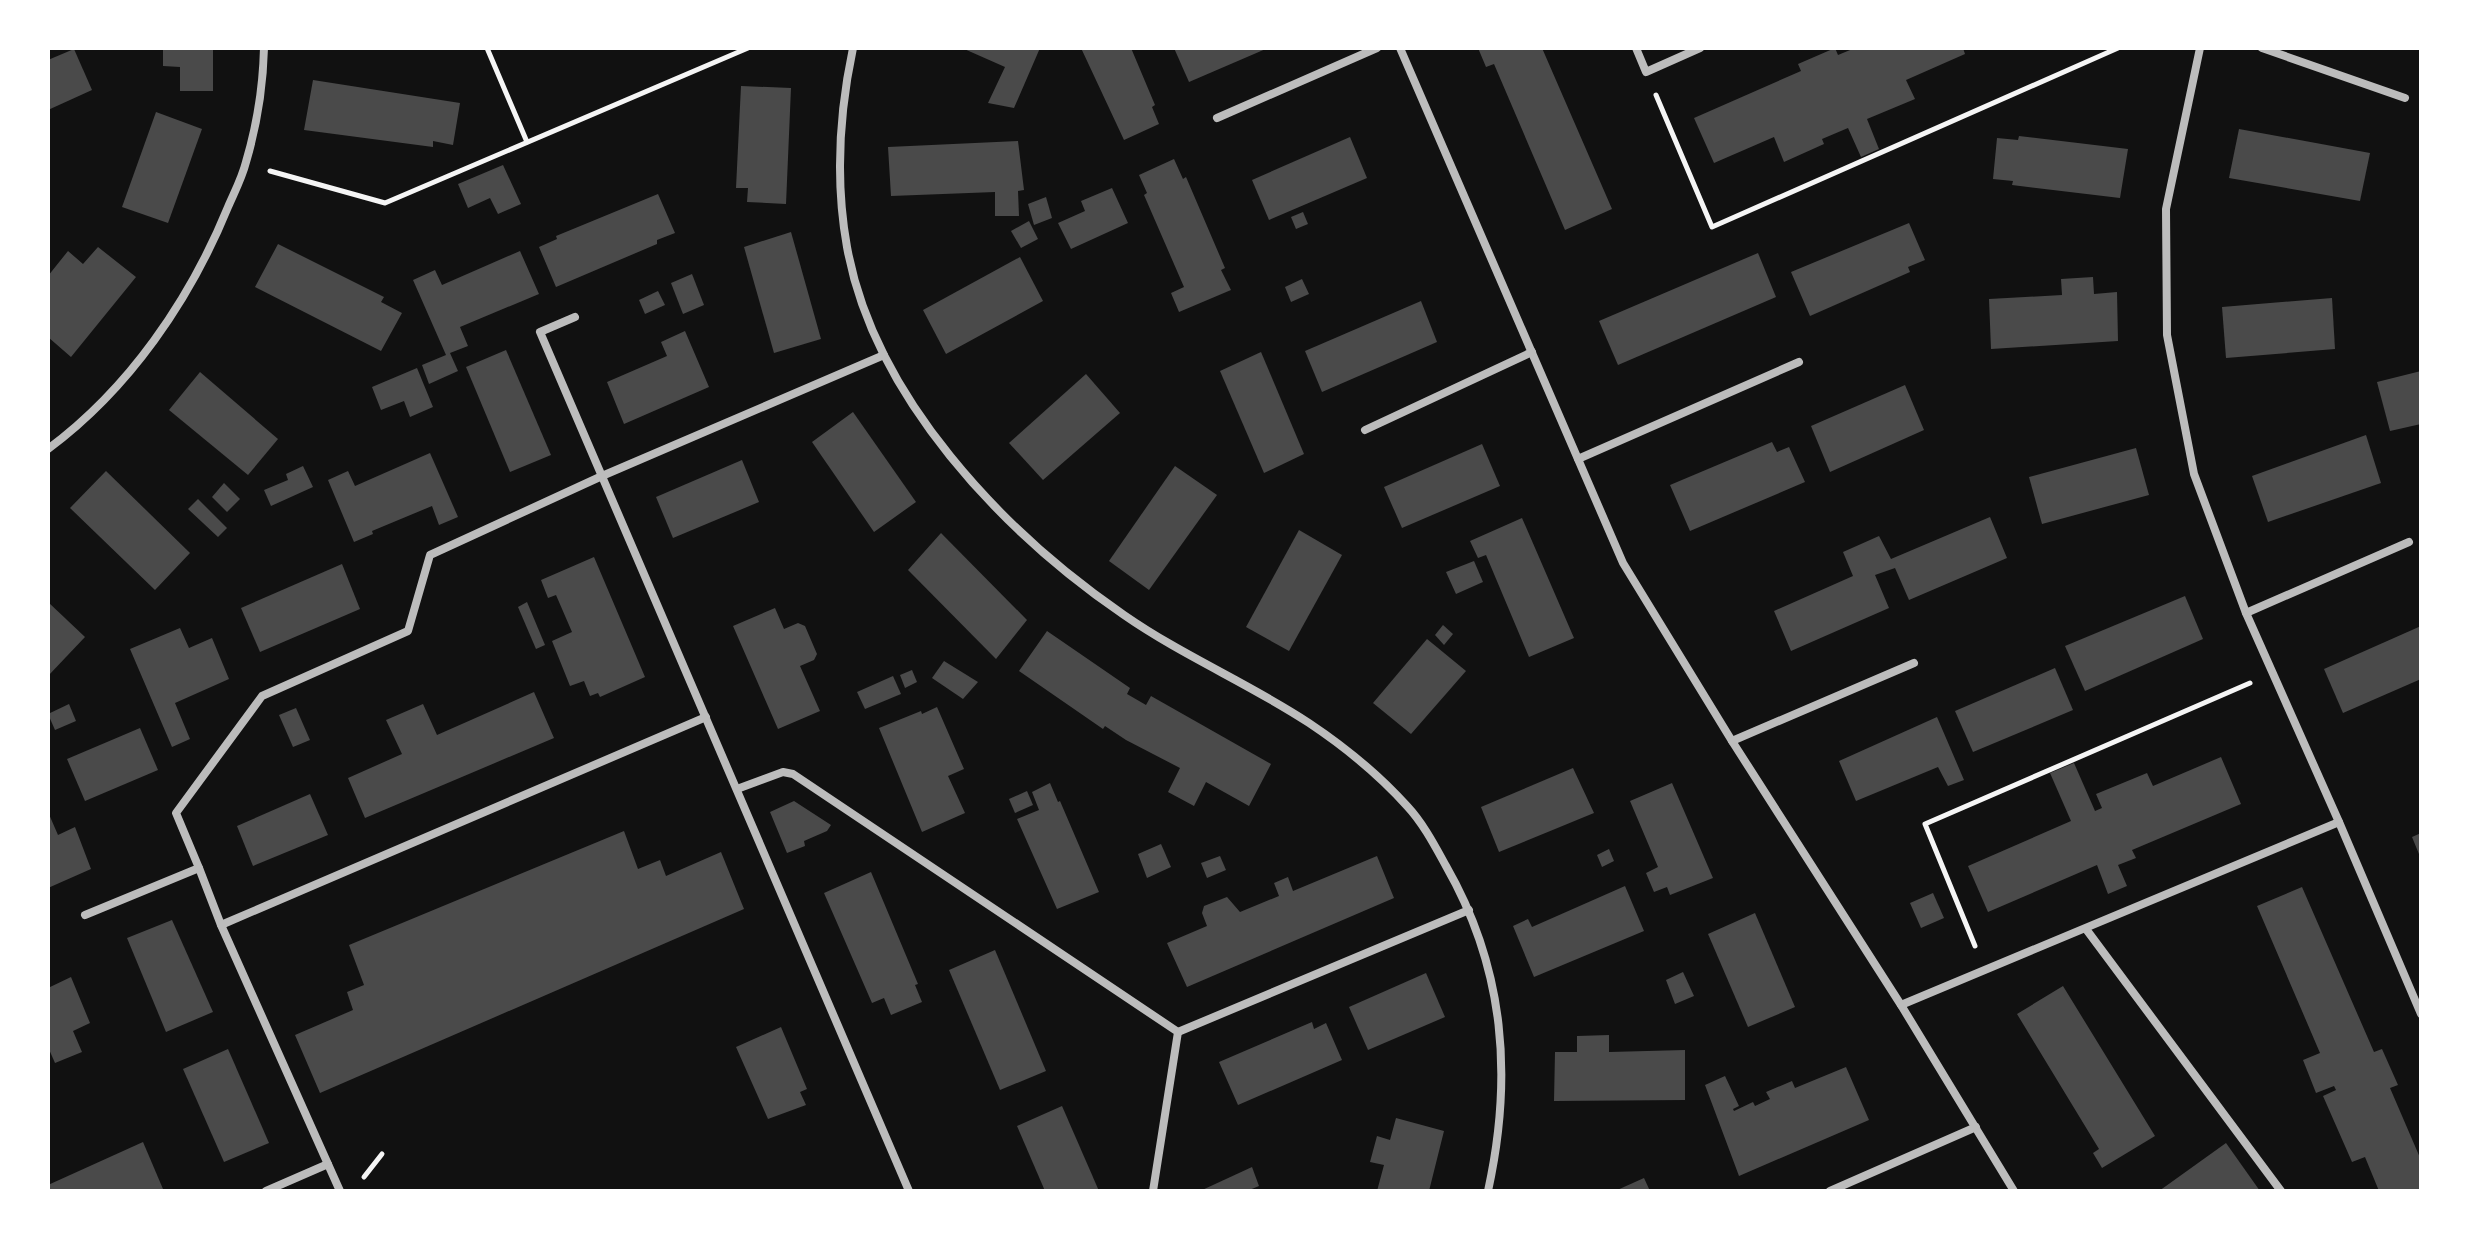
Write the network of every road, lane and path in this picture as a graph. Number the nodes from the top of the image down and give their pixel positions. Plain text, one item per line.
1 (264, 48) edge
2 (487, 48) edge
3 (748, 48) edge
4 (853, 48) edge
5 (1377, 48) edge
6 (1400, 48) edge
7 (1636, 48) edge
8 (1700, 48) edge
9 (2118, 48) edge
10 (2200, 48) edge
11 (2262, 48) edge
12 (1646, 72) junction
13 (2405, 98) dead end
14 (1217, 118) dead end
15 (527, 142) junction
16 (246, 165) junction
17 (575, 317) dead end
18 (1532, 352) junction
19 (884, 355) junction
20 (1799, 362) dead end
21 (1365, 430) dead end
22 (48, 449) edge
23 (1578, 459) junction
24 (602, 476) junction
25 (2409, 542) dead end
26 (2246, 613) junction
27 (1914, 663) dead end
28 (2273, 673) junction
29 (706, 717) junction
30 (1732, 741) junction
31 (737, 789) junction
32 (2339, 822) junction
33 (199, 868) junction
34 (1469, 910) junction
35 (85, 915) dead end
36 (221, 925) junction
37 (2086, 929) junction
38 (1985, 971) junction
39 (1901, 1005) junction
40 (2421, 1014) edge
41 (1178, 1032) junction
42 (1976, 1127) junction
43 (382, 1154) dead end
44 (328, 1164) junction
45 (356, 1183) dead end
46 (266, 1191) edge
47 (340, 1191) edge
48 (909, 1191) edge
49 (1153, 1191) edge
50 (1488, 1191) edge
51 (1830, 1191) edge
52 (2014, 1191) edge
53 (2281, 1191) edge

1 - 16 street
2 - 15 path
3 - 15 path
4 - 19 street
5 - 14 street
6 - 18 street
7 - 12 street
8 - 12 street
9 - 12 path
10 - 26 street
11 - 13 street
15 - 16 path
16 - 22 street
17 - 24 street
18 - 21 street
18 - 23 street
19 - 24 street
19 - 34 street
20 - 23 street
23 - 30 street
24 - 29 street
24 - 33 street
25 - 26 street
26 - 28 street
27 - 30 street
28 - 32 street
28 - 38 path
29 - 31 street
29 - 36 street
30 - 39 street
31 - 41 street
31 - 48 street
32 - 37 street
32 - 40 street
33 - 35 street
33 - 36 street
34 - 41 street
34 - 50 street
36 - 44 street
37 - 38 street
37 - 53 street
38 - 39 street
39 - 42 street
41 - 49 street
42 - 51 street
42 - 52 street
43 - 45 path
44 - 46 street
44 - 47 street

